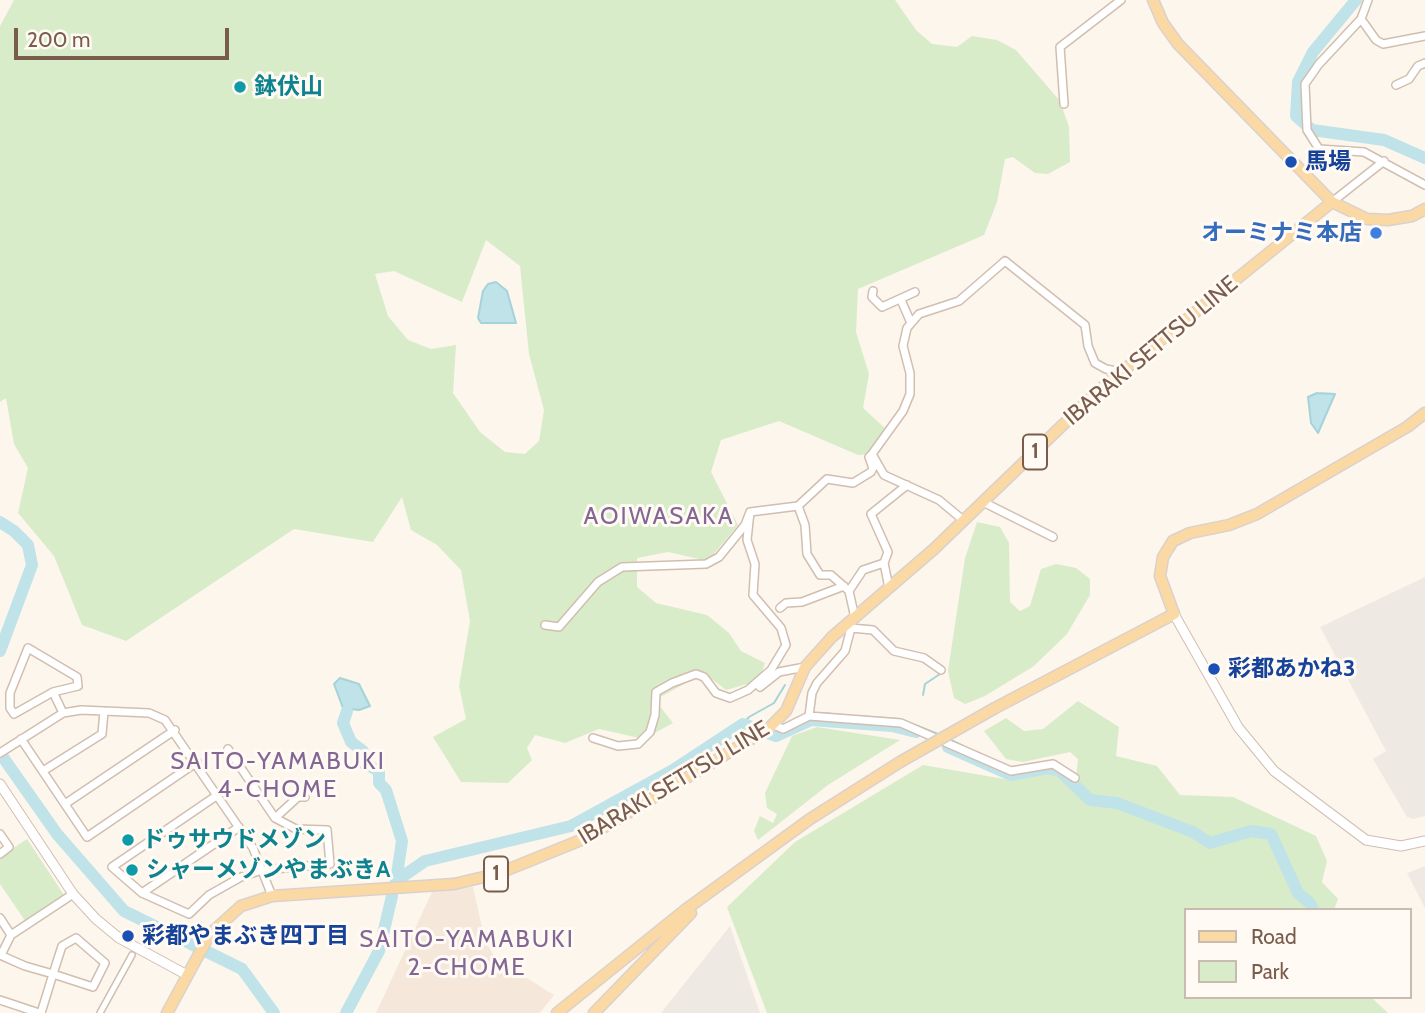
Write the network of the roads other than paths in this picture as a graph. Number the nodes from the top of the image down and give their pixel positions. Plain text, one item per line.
1 (1103, 0) edge
2 (1121, 0) edge
3 (1153, 0) edge
4 (1368, 0) edge
5 (1104, 12) junction
6 (1361, 19) junction
7 (1425, 36) edge
8 (1425, 63) edge
9 (1396, 85) dead end
10 (1064, 103) dead end
11 (1384, 161) junction
12 (1425, 184) edge
13 (1332, 202) junction
14 (1425, 209) edge
15 (873, 290) dead end
16 (915, 292) dead end
17 (901, 300) junction
18 (911, 323) junction
19 (1121, 372) junction
20 (1425, 413) edge
21 (872, 454) junction
22 (907, 485) junction
23 (983, 502) junction
24 (798, 506) junction
25 (750, 512) junction
26 (963, 520) junction
27 (1053, 537) dead end
28 (884, 563) junction
29 (846, 589) junction
30 (890, 589) junction
31 (780, 608) dead end
32 (1174, 614) junction
33 (545, 625) dead end
34 (850, 627) junction
35 (804, 667) junction
36 (941, 670) dead end
37 (756, 684) junction
38 (53, 692) junction
39 (104, 711) junction
40 (63, 713) junction
41 (809, 716) junction
42 (768, 729) junction
43 (175, 730) junction
44 (593, 738) dead end
45 (21, 739) junction
46 (228, 749) dead end
47 (2, 751) edge
48 (197, 762) junction
49 (43, 771) junction
50 (1075, 778) dead end
51 (0, 784) edge
52 (219, 794) junction
53 (305, 797) dead end
54 (65, 804) junction
55 (275, 818) junction
56 (239, 827) junction
57 (0, 834) edge
58 (1425, 841) edge
59 (0, 854) edge
60 (262, 870) junction
61 (142, 893) junction
62 (73, 894) junction
63 (272, 896) junction
64 (704, 898) junction
65 (0, 918) edge
66 (12, 935) junction
67 (0, 955) edge
68 (132, 955) dead end
69 (53, 974) junction
70 (187, 975) junction
71 (0, 1000) edge
72 (40, 1013) edge
73 (100, 1013) edge
74 (167, 1013) edge
75 (557, 1013) edge
76 (594, 1013) edge

1 - 5 street
2 - 5 street
3 - 13 main road
4 - 6 street
5 - 10 street
6 - 7 street
6 - 11 street
8 - 9 street
11 - 12 street
11 - 13 street
13 - 14 main road
13 - 19 main road, IBARAKI SETTSU LINE / 1
15 - 17 street
16 - 17 street
17 - 18 street
18 - 19 street
18 - 21 street
19 - 23 main road, IBARAKI SETTSU LINE / 1
20 - 32 main road
21 - 22 street
21 - 24 street
22 - 26 street
22 - 28 street
23 - 26 main road, IBARAKI SETTSU LINE / 1
23 - 27 street
24 - 25 street
24 - 29 street
25 - 33 street
25 - 37 street
26 - 30 main road, IBARAKI SETTSU LINE / 1
28 - 29 street
28 - 30 street
29 - 31 street
29 - 34 street
30 - 34 main road, IBARAKI SETTSU LINE / 1
32 - 58 street
32 - 64 main road, bridge
34 - 35 main road, IBARAKI SETTSU LINE / 1
34 - 36 street
34 - 41 street
35 - 37 street
35 - 42 main road, IBARAKI SETTSU LINE / 1
37 - 44 street
38 - 38 street
38 - 40 street
39 - 40 street
39 - 43 street
39 - 49 street
40 - 45 street
41 - 42 street
41 - 50 street
42 - 63 main road, IBARAKI SETTSU LINE / 1
43 - 48 street
43 - 54 street
45 - 47 street
45 - 49 street
46 - 55 street
48 - 52 street
48 - 54 street
49 - 54 street
51 - 62 street
52 - 56 street
52 - 61 street
53 - 55 street
55 - 60 street
56 - 60 street
56 - 61 street
57 - 59 street
60 - 61 street
60 - 63 street
62 - 66 street
62 - 70 street
63 - 70 main road, IBARAKI SETTSU LINE / 1
64 - 75 main road
64 - 76 main road
65 - 66 street
66 - 67 street
67 - 69 street
68 - 73 street
69 - 69 street
69 - 72 street
70 - 74 main road, IBARAKI SETTSU LINE / 1
71 - 72 street

